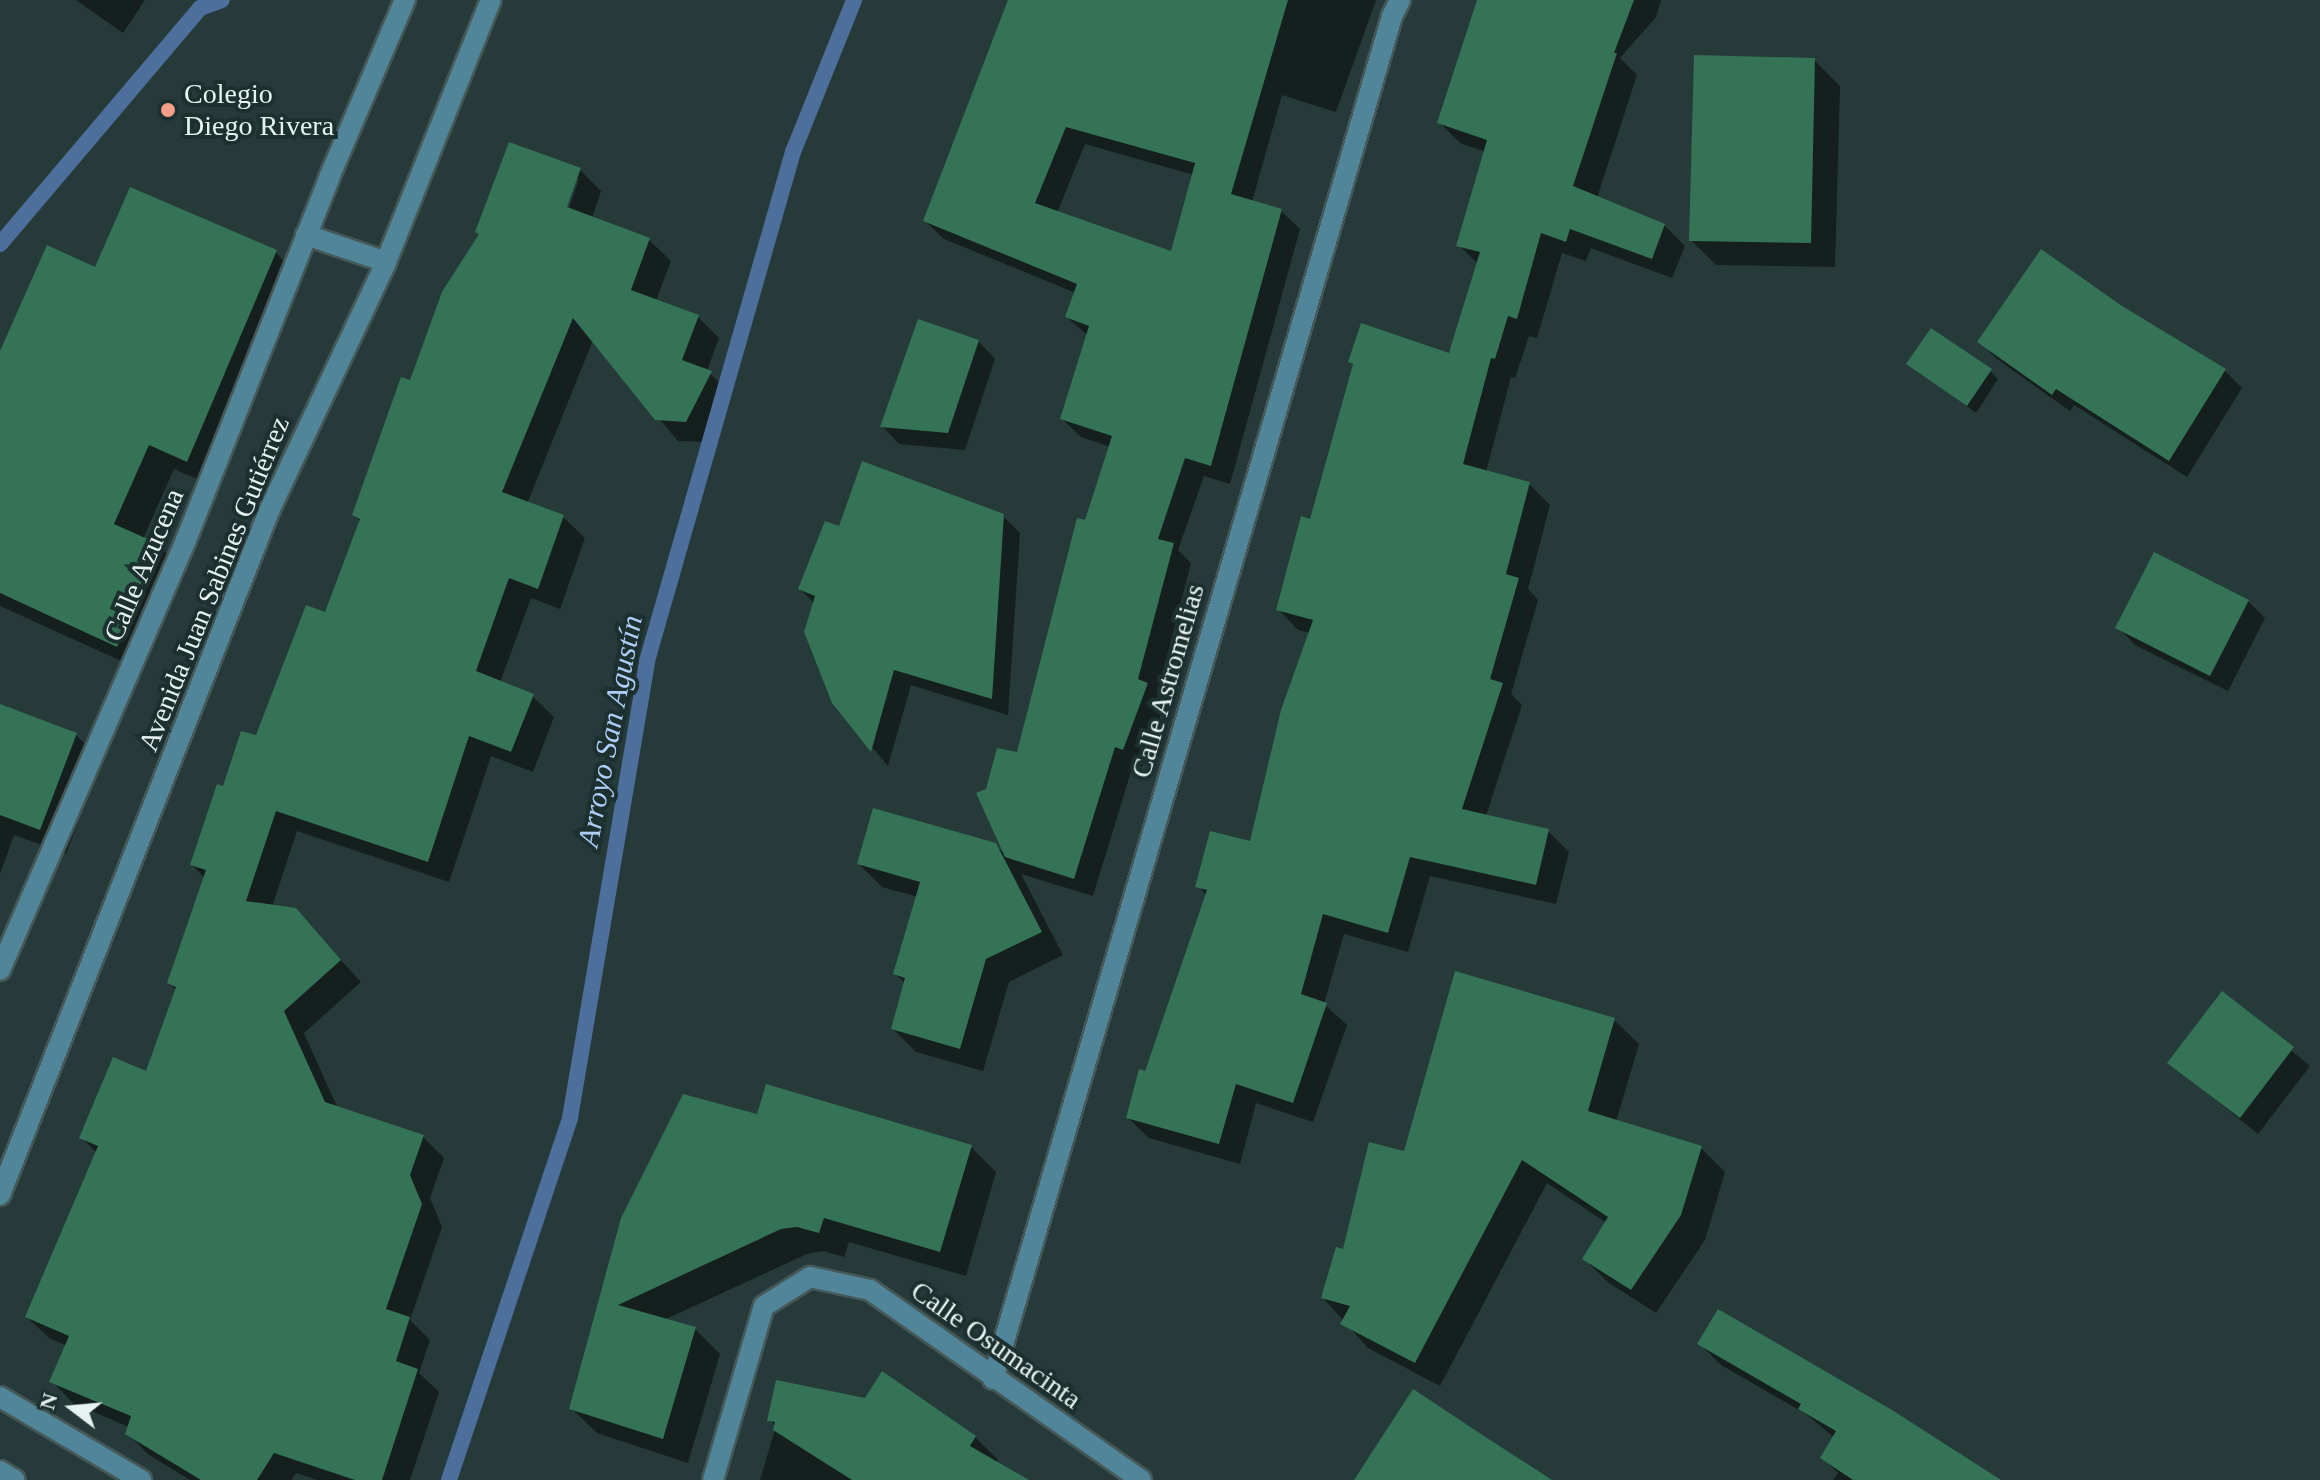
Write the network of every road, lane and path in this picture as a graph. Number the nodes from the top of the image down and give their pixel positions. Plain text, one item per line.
1 (405, 0) edge
2 (491, 0) edge
3 (1400, 0) edge
4 (306, 235) junction
5 (386, 262) junction
6 (0, 970) edge
7 (0, 1195) edge
8 (993, 1379) junction
9 (0, 1397) edge
10 (0, 1471) edge
11 (15, 1480) edge
12 (141, 1480) edge
13 (713, 1480) edge
14 (1141, 1480) edge

1 - 4 street, Calle Azucena
2 - 5 street, Avenida Juan Sabines Gutiérrez
3 - 8 street, Calle Astromelias
4 - 5 street
4 - 6 street, Calle Azucena
5 - 7 street, Avenida Juan Sabines Gutiérrez
8 - 13 street, Calle Osumacinta
8 - 14 street, Calle Osumacinta
9 - 12 street
10 - 11 street

